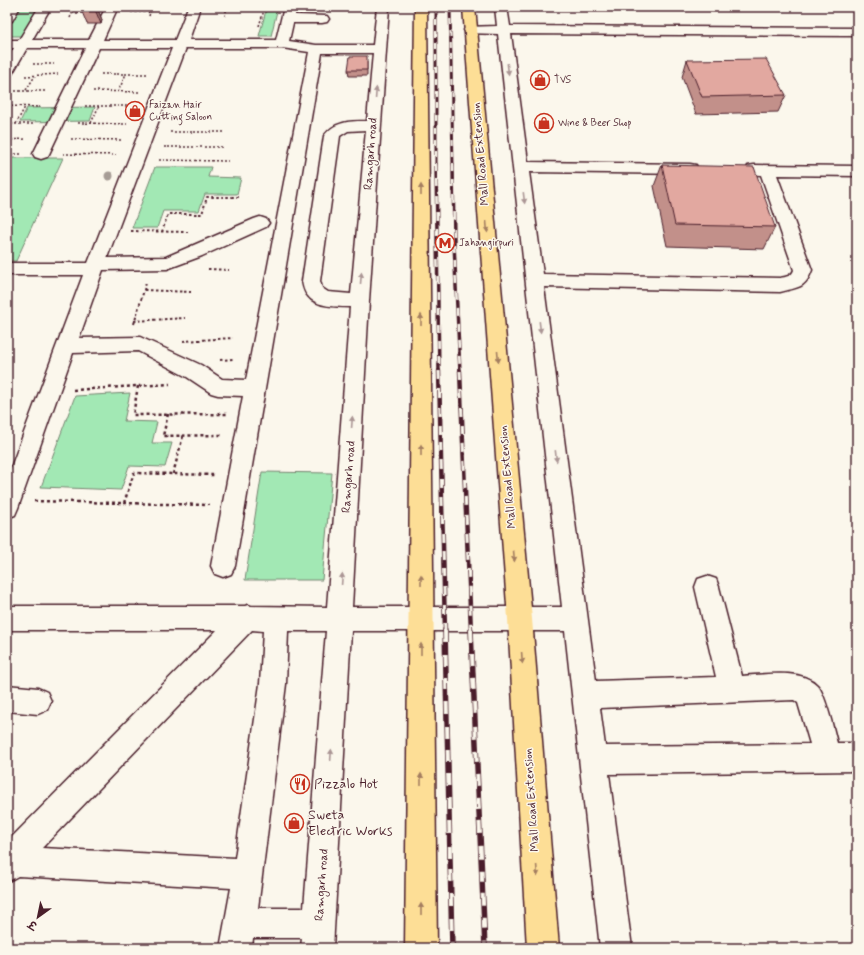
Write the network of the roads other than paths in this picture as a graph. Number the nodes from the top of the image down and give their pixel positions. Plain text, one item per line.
1 (14, 7) edge
2 (45, 7) edge
3 (112, 7) edge
4 (194, 7) edge
5 (383, 7) edge
6 (421, 7) edge
7 (469, 7) edge
8 (501, 7) edge
9 (289, 13) edge
10 (7, 18) edge
11 (322, 19) dead end
12 (471, 30) junction
13 (504, 30) junction
14 (857, 32) edge
15 (7, 39) edge
16 (283, 40) junction
17 (25, 41) junction
18 (95, 41) junction
19 (182, 41) junction
20 (314, 42) junction
21 (7, 44) edge
22 (379, 49) junction
23 (7, 71) edge
24 (374, 126) junction
25 (41, 154) road end
26 (520, 167) junction
27 (703, 169) edge
28 (735, 170) edge
29 (767, 170) junction
30 (857, 171) edge
31 (260, 223) dead end
32 (95, 267) junction
33 (7, 268) edge
34 (534, 280) junction
35 (360, 301) junction
36 (66, 346) junction
37 (254, 388) junction
38 (15, 465) edge
39 (8, 504) edge
40 (223, 566) dead end
41 (707, 587) dead end
42 (248, 617) junction
43 (7, 618) edge
44 (276, 618) junction
45 (340, 618) junction
46 (421, 619) junction
47 (520, 619) junction
48 (576, 620) junction
49 (732, 690) junction
50 (585, 696) junction
51 (7, 698) edge
52 (38, 701) dead end
53 (828, 757) junction
54 (857, 757) edge
55 (593, 760) junction
56 (8, 864) edge
57 (248, 874) junction
58 (238, 935) edge
59 (318, 935) edge
60 (421, 948) edge
61 (543, 948) edge
62 (616, 948) edge

1 - 10 street
2 - 17 street
3 - 18 street
4 - 19 street
5 - 22 street, Ramgarh road
46 -> 6 main road
7 - 12 main road, Mall Road Extension
8 - 13 street
9 - 11 street
9 - 16 street
12 - 13 street
12 -> 47 main road, Mall Road Extension
13 - 14 street
13 -> 26 street
15 - 17 street
16 - 19 street
16 - 20 street
17 - 18 street
17 - 21 street
17 - 23 street
18 - 19 street
18 - 25 street
19 - 32 street
20 - 22 street
20 - 37 street
24 -> 22 street, Ramgarh road
35 -> 24 street, Ramgarh road
24 - 35 street
26 - 27 street
26 -> 34 street
28 - 29 street
29 - 30 street
29 - 34 street
31 - 32 street
32 - 33 street
32 - 36 street
34 -> 48 street
45 -> 35 street, Ramgarh road
36 - 37 street
36 - 38 street
37 - 40 street
38 - 39 street
41 - 49 street
42 - 43 street
42 - 44 street
42 - 56 street
44 - 45 street
44 - 57 street
45 - 46 street
59 -> 45 street, Ramgarh road
46 - 47 street
60 -> 46 main road
47 - 48 street
47 -> 61 main road, Mall Road Extension
48 - 50 street
49 - 50 street
49 - 53 street
50 - 55 street
51 - 52 street
53 - 54 street
53 - 55 street
55 - 62 street
56 - 57 street
57 - 58 street
58 - 59 street

